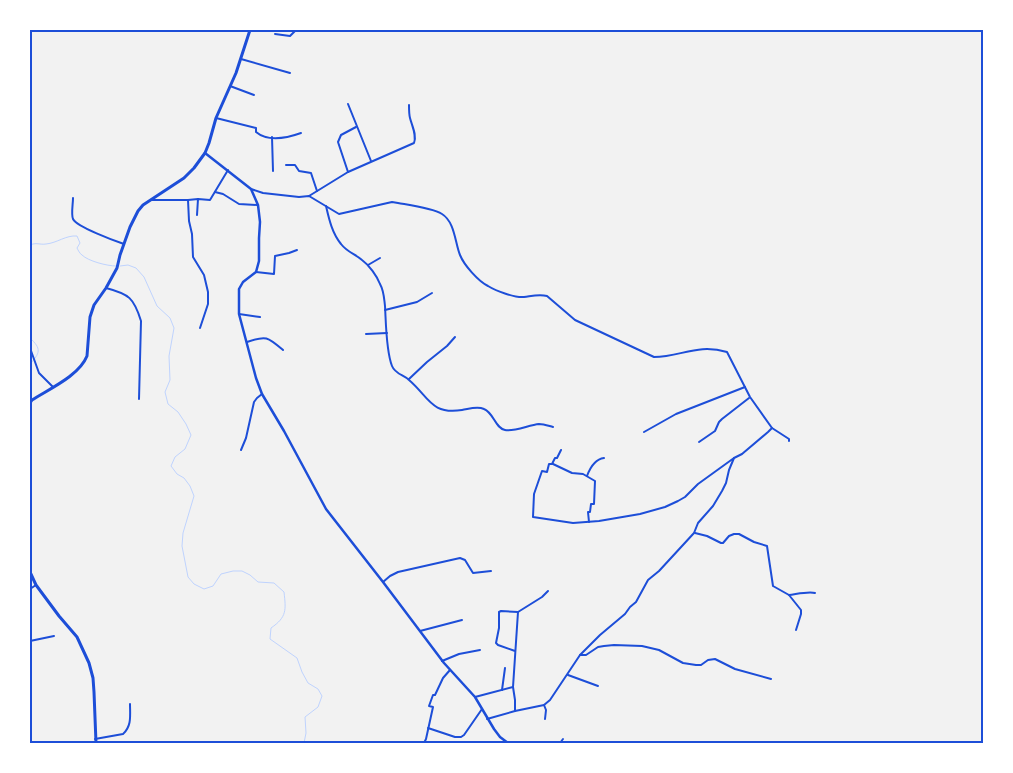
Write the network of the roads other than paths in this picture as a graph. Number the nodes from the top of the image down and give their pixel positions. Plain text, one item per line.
1 (250, 30) edge
2 (296, 30) edge
3 (306, 30) edge
4 (311, 31) edge
5 (275, 34) dead end
6 (241, 59) junction
7 (290, 73) dead end
8 (230, 86) junction
9 (254, 95) dead end
10 (348, 104) dead end
11 (409, 105) dead end
12 (216, 118) junction
13 (356, 127) junction
14 (301, 133) dead end
15 (272, 137) junction
16 (206, 152) junction
17 (371, 161) junction
18 (286, 165) dead end
19 (228, 170) junction
20 (273, 171) dead end
21 (348, 172) junction
22 (251, 189) junction
23 (316, 191) junction
24 (215, 192) junction
25 (309, 196) junction
26 (73, 198) dead end
27 (198, 199) junction
28 (150, 200) junction
29 (188, 200) junction
30 (258, 205) junction
31 (326, 206) junction
32 (197, 215) dead end
33 (124, 244) junction
34 (297, 250) dead end
35 (380, 258) dead end
36 (368, 265) junction
37 (256, 272) junction
38 (106, 288) junction
39 (432, 293) dead end
40 (385, 310) junction
41 (239, 314) junction
42 (260, 317) dead end
43 (200, 328) dead end
44 (386, 333) junction
45 (366, 334) dead end
46 (455, 338) dead end
47 (247, 342) junction
48 (30, 348) edge
49 (283, 350) dead end
50 (409, 380) junction
51 (54, 387) junction
52 (744, 387) junction
53 (262, 394) junction
54 (750, 398) junction
55 (139, 399) dead end
56 (31, 401) edge
57 (554, 427) dead end
58 (772, 428) junction
59 (644, 432) dead end
60 (789, 441) dead end
61 (700, 442) dead end
62 (241, 450) dead end
63 (561, 450) dead end
64 (604, 458) dead end
65 (734, 458) junction
66 (552, 464) junction
67 (587, 476) junction
68 (589, 522) junction
69 (694, 533) junction
70 (491, 571) dead end
71 (30, 572) edge
72 (383, 582) junction
73 (36, 585) junction
74 (30, 589) edge
75 (548, 590) dead end
76 (815, 593) dead end
77 (789, 594) junction
78 (518, 612) junction
79 (462, 620) dead end
80 (796, 630) dead end
81 (420, 632) junction
82 (54, 636) dead end
83 (30, 641) edge
84 (480, 650) dead end
85 (515, 651) junction
86 (580, 656) junction
87 (442, 661) junction
88 (505, 668) dead end
89 (450, 670) junction
90 (567, 674) junction
91 (771, 679) dead end
92 (598, 686) dead end
93 (513, 687) junction
94 (502, 690) junction
95 (475, 697) junction
96 (130, 704) dead end
97 (544, 705) junction
98 (482, 709) junction
99 (515, 711) junction
100 (488, 719) junction
101 (545, 719) dead end
102 (428, 728) junction
103 (564, 739) dead end
104 (96, 741) edge
105 (424, 743) edge
106 (508, 743) edge
107 (560, 743) edge

1 - 6 main road
2 - 5 street
3 - 4 street
6 - 7 street
6 - 8 main road
8 - 9 street
8 - 12 main road
10 - 13 street
11 - 17 street
12 - 15 street
12 - 16 main road
13 - 17 street
13 - 21 street
14 - 15 street
15 - 20 street
16 - 19 street
16 - 28 main road
17 - 21 street
18 - 23 street
19 - 22 street
19 - 24 street
21 - 23 street
22 - 25 street
22 - 30 street
23 - 25 street
24 - 27 street
24 - 30 street
25 - 31 street
26 - 33 street
27 - 29 street
27 - 32 street
28 - 29 street
28 - 33 main road
29 - 43 street
30 - 37 street
31 - 36 street
31 - 52 street
33 - 38 main road
34 - 37 street
35 - 36 street
36 - 40 street
37 - 41 street
38 - 51 main road
38 - 55 street
39 - 40 street
40 - 44 street
41 - 42 street
41 - 47 street
44 - 45 street
44 - 50 street
46 - 50 street
47 - 49 street
47 - 53 street
48 - 51 street
50 - 57 street
51 - 56 main road
52 - 54 street
52 - 59 street
53 - 62 street
53 - 72 street
54 - 58 street
54 - 61 street
58 - 60 street
58 - 65 street
63 - 66 street
64 - 67 street
65 - 68 street
65 - 69 street
66 - 67 street
66 - 68 street
67 - 68 street
69 - 77 street
69 - 86 street
70 - 72 street
71 - 73 main road
72 - 81 street
73 - 74 street
73 - 104 main road
75 - 78 street
76 - 77 street
77 - 80 street
78 - 85 street
78 - 85 street
79 - 81 street
81 - 87 street
82 - 83 street
84 - 87 street
85 - 93 street
86 - 90 street
86 - 91 street
87 - 89 street
88 - 94 street
89 - 95 street
89 - 102 street
90 - 92 street
90 - 97 street
93 - 94 street
93 - 99 street
94 - 95 street
95 - 98 street
96 - 104 street
97 - 99 street
97 - 101 street
98 - 100 street
98 - 102 street
99 - 100 street
100 - 106 street
102 - 105 street
103 - 107 street

